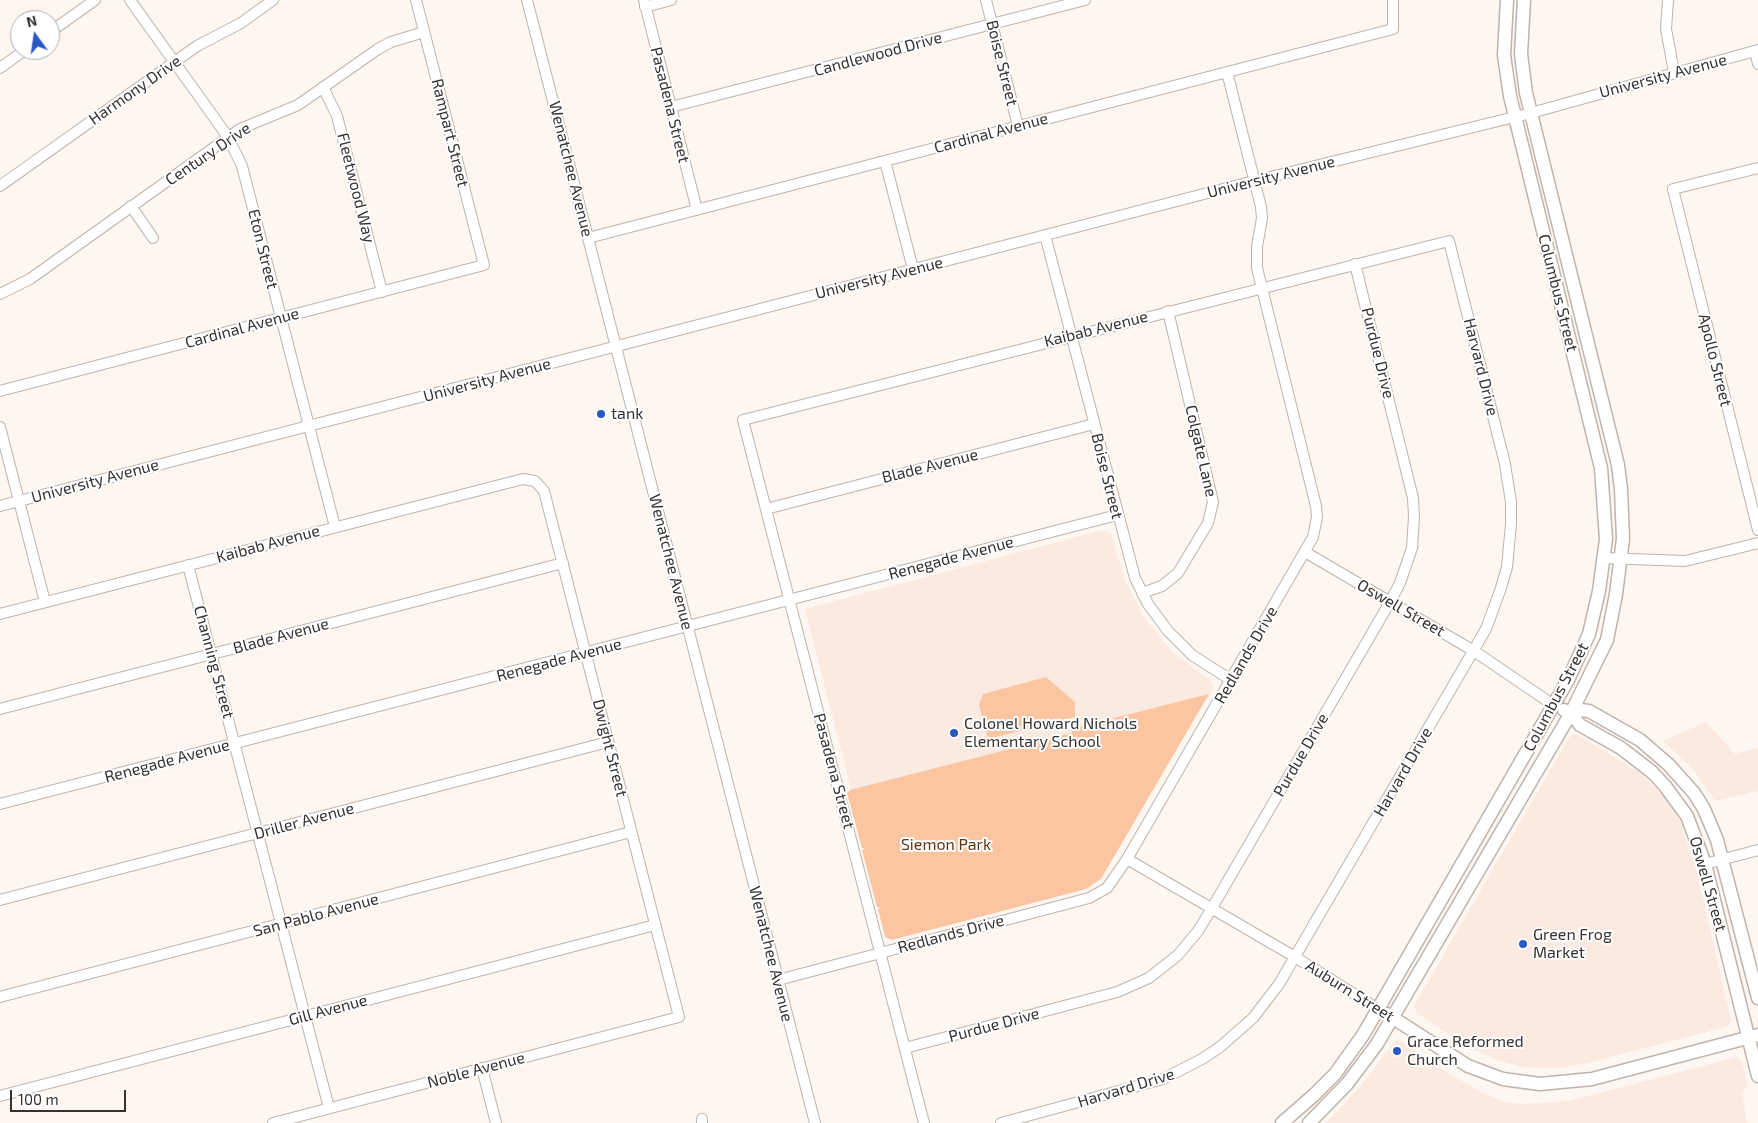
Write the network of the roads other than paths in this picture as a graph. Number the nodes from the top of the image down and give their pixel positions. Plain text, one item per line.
1 (96, 0) edge
2 (130, 0) edge
3 (273, 0) edge
4 (416, 0) edge
5 (527, 0) edge
6 (671, 0) edge
7 (986, 0) edge
8 (1085, 0) edge
9 (1393, 0) edge
10 (1506, 0) edge
11 (1524, 0) edge
12 (1668, 0) edge
13 (644, 3) edge
14 (992, 24) junction
15 (60, 25) edge
16 (424, 32) junction
17 (1756, 50) edge
18 (11, 60) edge
19 (174, 62) junction
20 (1758, 64) edge
21 (0, 68) edge
22 (1227, 72) junction
23 (1674, 72) junction
24 (323, 87) junction
25 (671, 107) junction
26 (1531, 113) junction
27 (1514, 117) junction
28 (1018, 126) junction
29 (228, 137) junction
30 (885, 161) junction
31 (1758, 168) edge
32 (1254, 181) junction
33 (0, 186) edge
34 (131, 206) junction
35 (697, 210) junction
36 (1046, 235) junction
37 (154, 238) dead end
38 (588, 238) junction
39 (1449, 241) joint
40 (1355, 264) junction
41 (484, 265) joint
42 (913, 269) junction
43 (1261, 288) junction
44 (382, 292) junction
45 (0, 294) edge
46 (1168, 311) junction
47 (281, 318) junction
48 (1072, 335) junction
49 (616, 346) junction
50 (0, 391) edge
51 (743, 420) joint
52 (1094, 424) junction
53 (308, 426) junction
54 (0, 427) edge
55 (535, 481) joint
56 (19, 501) junction
57 (0, 506) edge
58 (766, 509) junction
59 (1117, 515) junction
60 (335, 527) junction
61 (1758, 530) edge
62 (1758, 543) edge
63 (1305, 552) junction
64 (1604, 558) junction
65 (1622, 560) junction
66 (563, 563) junction
67 (188, 565) junction
68 (1142, 593) junction
69 (790, 600) junction
70 (46, 602) junction
71 (1390, 602) junction
72 (0, 614) edge
73 (688, 626) junction
74 (1474, 650) junction
75 (586, 653) junction
76 (212, 654) junction
77 (1231, 680) junction
78 (1555, 706) junction
79 (0, 709) edge
80 (1571, 714) junction
81 (608, 742) junction
82 (235, 744) junction
83 (0, 804) edge
84 (632, 832) junction
85 (258, 833) junction
86 (1758, 850) edge
87 (1127, 859) junction
88 (1723, 860) junction
89 (1705, 864) junction
90 (0, 900) edge
91 (1212, 908) junction
92 (281, 924) junction
93 (655, 925) junction
94 (881, 953) junction
95 (1295, 957) junction
96 (778, 980) junction
97 (0, 997) edge
98 (1758, 998) edge
99 (1378, 1009) junction
100 (305, 1016) junction
101 (679, 1017) joint
102 (1393, 1018) junction
103 (1753, 1036) edge
104 (905, 1048) junction
105 (482, 1068) junction
106 (1758, 1076) edge
107 (0, 1096) edge
108 (329, 1108) junction
109 (273, 1123) edge
110 (496, 1123) edge
111 (815, 1123) edge
112 (924, 1123) edge
113 (1001, 1123) edge
114 (1282, 1123) edge
115 (1309, 1123) edge

1 - 15 street
2 - 19 street, Eton Street
3 - 19 street, Harmony Drive
4 - 16 street, Rampart Street
5 - 38 street, Wenatchee Avenue
6 - 13 street
7 - 14 street, Boise Street
8 - 14 street, Candlewood Drive
9 - 22 street, Cardinal Avenue
10 - 27 main road, Columbus Street
11 - 26 main road, Columbus Street
12 - 23 street
13 - 25 street, Pasadena Street
14 - 25 street, Candlewood Drive
14 - 28 street, Boise Street
16 - 24 street, Century Drive
16 - 41 street, Rampart Street
17 - 20 street
17 - 23 street, University Avenue
18 - 21 street
19 - 29 street, Eton Street
19 - 33 street, Harmony Drive
22 - 28 street, Cardinal Avenue
22 - 32 street, Redlands Drive
23 - 26 street, University Avenue
24 - 29 street, Century Drive
24 - 44 street, Fleetwood Way
25 - 35 street, Pasadena Street
26 - 27 street, University Avenue
26 - 65 main road, Columbus Street
27 - 32 street, University Avenue
27 - 64 main road, Columbus Street
28 - 30 street, Cardinal Avenue
29 - 34 street, Century Drive
29 - 47 street, Eton Street
30 - 35 street, Cardinal Avenue
30 - 42 street
31 - 61 street, Apollo Street
32 - 36 street, University Avenue
32 - 43 street, Redlands Drive
34 - 37 street
34 - 45 street, Century Drive
35 - 38 street, Cardinal Avenue
36 - 42 street, University Avenue
36 - 48 street, Boise Street
38 - 49 street, Wenatchee Avenue
39 - 40 street, Kaibab Avenue
39 - 74 street, Harvard Drive
40 - 43 street, Kaibab Avenue
40 - 71 street, Purdue Drive
41 - 44 street, Cardinal Avenue
42 - 49 street, University Avenue
43 - 46 street, Kaibab Avenue
43 - 63 street, Redlands Drive
44 - 47 street, Cardinal Avenue
46 - 48 street, Kaibab Avenue
46 - 68 street, Colgate Lane
47 - 50 street, Cardinal Avenue
47 - 53 street, Eton Street
48 - 51 street, Kaibab Avenue
48 - 52 street, Boise Street
49 - 53 street, University Avenue
49 - 73 street, Wenatchee Avenue
51 - 58 street, Pasadena Street
52 - 58 street, Blade Avenue
52 - 59 street, Boise Street
53 - 56 street, University Avenue
53 - 60 street, Eton Street
54 - 56 street
55 - 60 street, Kaibab Avenue
55 - 66 street, Dwight Street
56 - 57 street, University Avenue
56 - 70 street
58 - 69 street, Pasadena Street
59 - 68 street, Boise Street
59 - 69 street, Renegade Avenue
60 - 67 street, Kaibab Avenue
62 - 65 street
63 - 71 street, Oswell Street
63 - 77 street, Redlands Drive
64 - 65 street
64 - 78 main road, Columbus Street
65 - 80 main road, Columbus Street
66 - 75 street, Dwight Street
66 - 76 street, Blade Avenue
67 - 70 street, Kaibab Avenue
67 - 76 street, Channing Street
68 - 77 street, Boise Street
69 - 73 street, Renegade Avenue
69 - 94 street, Pasadena Street
70 - 72 street, Kaibab Avenue
71 - 74 street, Oswell Street
71 - 91 street, Purdue Drive
73 - 75 street, Renegade Avenue
73 - 96 street, Wenatchee Avenue
74 - 78 street, Oswell Street
74 - 95 street, Harvard Drive
75 - 81 street, Dwight Street
75 - 82 street, Renegade Avenue
76 - 79 street, Blade Avenue
76 - 82 street, Channing Street
77 - 87 street, Redlands Drive
78 - 80 main road, Oswell Street
78 - 99 main road, Columbus Street
80 - 88 main road, Oswell Street
80 - 89 main road, Oswell Street
80 - 102 main road, Columbus Street
81 - 84 street, Dwight Street
81 - 85 street, Driller Avenue
82 - 83 street, Renegade Avenue
82 - 85 street, Channing Street
84 - 92 street, San Pablo Avenue
84 - 93 street, Dwight Street
85 - 90 street, Driller Avenue
85 - 92 street, Channing Street
86 - 88 street
87 - 91 street, Auburn Street
87 - 94 street, Redlands Drive
88 - 89 street
88 - 98 main road, Oswell Street
89 - 103 main road, Oswell Street
91 - 95 street, Auburn Street
91 - 104 street, Purdue Drive
92 - 97 street, San Pablo Avenue
92 - 100 street, Channing Street
93 - 100 street, Gill Avenue
93 - 101 street, Dwight Street
94 - 96 street, Redlands Drive
94 - 104 street, Pasadena Street
95 - 99 street, Auburn Street
95 - 113 street, Harvard Drive
96 - 111 street, Wenatchee Avenue
99 - 102 main road, Auburn Street
99 - 114 main road, Columbus Street
100 - 107 street, Gill Avenue
100 - 108 street, Channing Street
101 - 105 street, Noble Avenue
102 - 103 main road, Auburn Street
102 - 115 main road, Columbus Street
103 - 106 main road, Oswell Street
104 - 112 street, Pasadena Street
105 - 108 street, Noble Avenue
105 - 110 street
108 - 109 street, Noble Avenue

